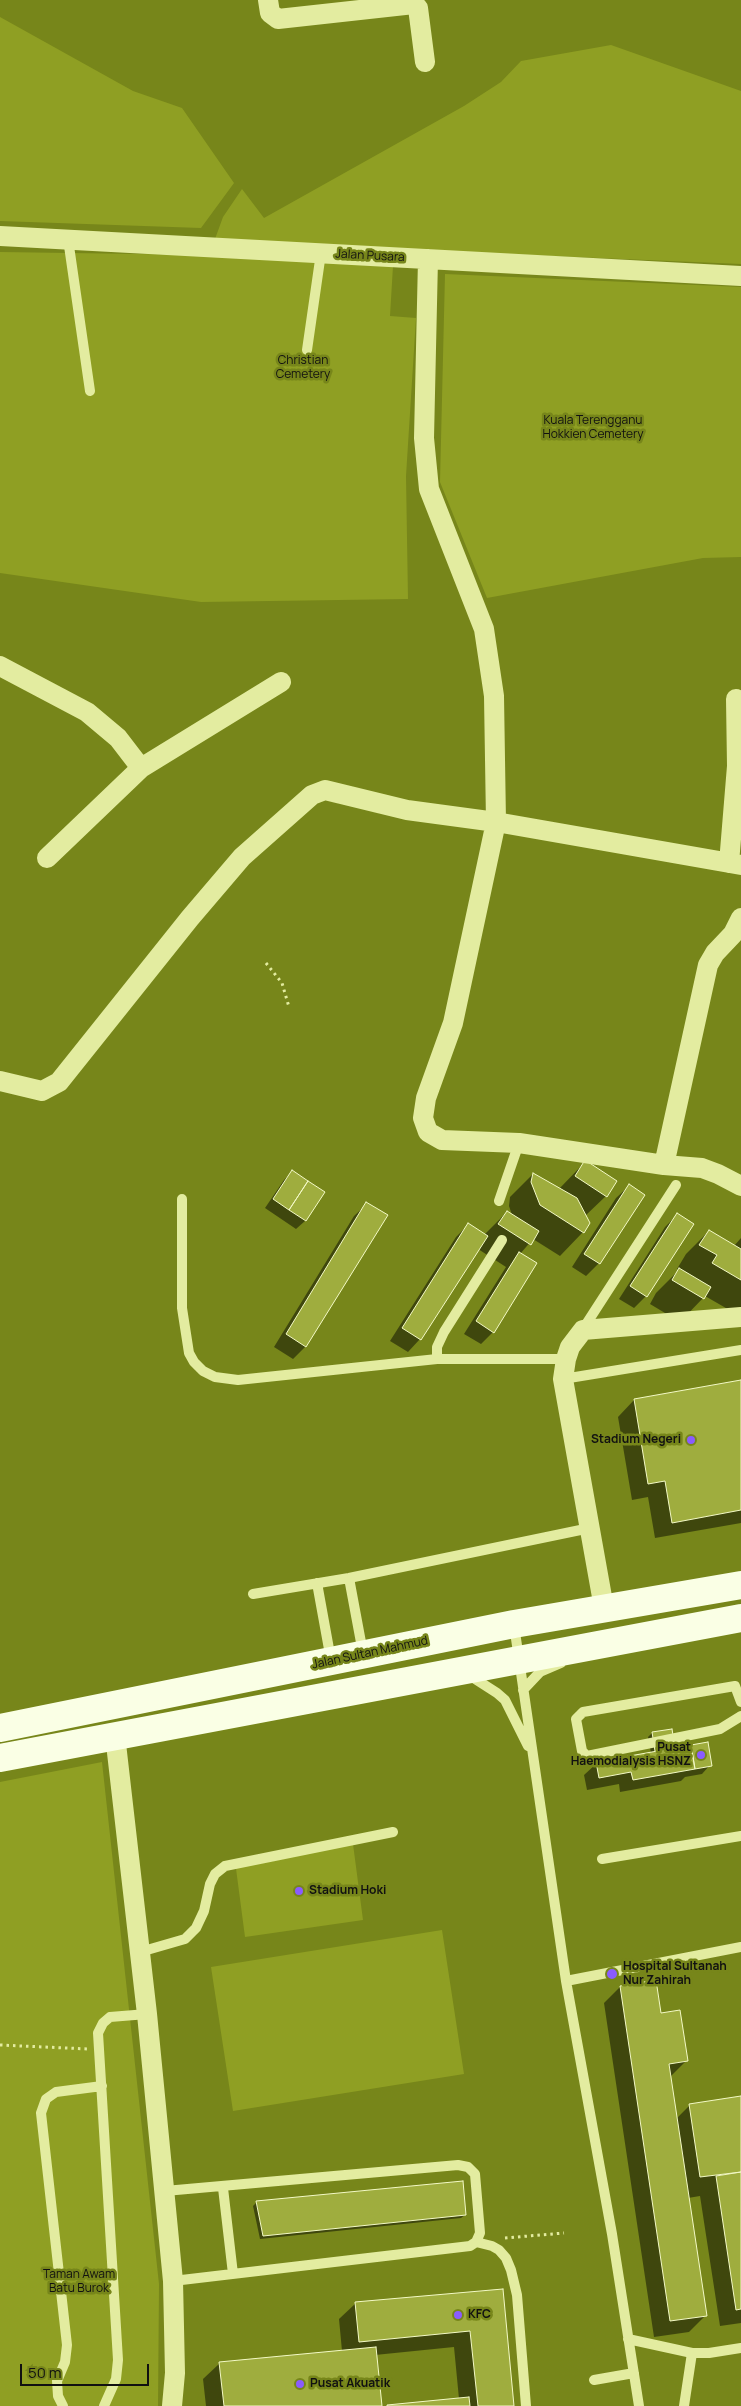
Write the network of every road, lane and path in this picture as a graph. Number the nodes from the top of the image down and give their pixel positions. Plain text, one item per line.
1 (268, 0) edge
2 (425, 62) dead end
3 (0, 236) edge
4 (68, 239) junction
5 (321, 253) junction
6 (428, 259) junction
7 (741, 276) edge
8 (307, 350) dead end
9 (90, 391) dead end
10 (0, 666) edge
11 (281, 682) dead end
12 (736, 699) dead end
13 (141, 768) junction
14 (496, 822) junction
15 (47, 858) dead end
16 (735, 864) edge
17 (741, 918) edge
18 (266, 964) dead end
19 (289, 1008) dead end
20 (0, 1081) edge
21 (519, 1143) junction
22 (664, 1165) junction
23 (676, 1185) dead end
24 (741, 1186) edge
25 (182, 1199) dead end
26 (499, 1200) dead end
27 (502, 1240) dead end
28 (741, 1317) edge
29 (583, 1330) junction
30 (741, 1350) edge
31 (437, 1358) junction
32 (566, 1359) junction
33 (563, 1379) junction
34 (590, 1528) junction
35 (349, 1578) junction
36 (317, 1583) junction
37 (741, 1585) edge
38 (253, 1594) dead end
39 (604, 1608) junction
40 (741, 1618) edge
41 (514, 1624) junction
42 (603, 1644) junction
43 (363, 1654) junction
44 (519, 1659) junction
45 (332, 1661) junction
46 (461, 1670) junction
47 (523, 1690) junction
48 (741, 1702) edge
49 (741, 1716) edge
50 (0, 1728) edge
51 (115, 1735) junction
52 (532, 1754) junction
53 (0, 1758) edge
54 (393, 1832) dead end
55 (741, 1836) edge
56 (602, 1859) dead end
57 (741, 1947) edge
58 (140, 1952) junction
59 (566, 1981) junction
60 (147, 2014) junction
61 (0, 2045) edge
62 (98, 2050) junction
63 (102, 2086) junction
64 (222, 2188) junction
65 (165, 2191) junction
66 (564, 2233) dead end
67 (476, 2242) junction
68 (233, 2274) junction
69 (173, 2281) junction
70 (628, 2338) junction
71 (741, 2348) edge
72 (692, 2352) junction
73 (634, 2373) junction
74 (594, 2380) dead end
75 (63, 2406) edge
76 (104, 2406) edge
77 (172, 2406) edge
78 (526, 2406) edge
79 (639, 2406) edge
80 (684, 2406) edge

1 - 2 street
3 - 4 street, Jalan Pusara
4 - 5 street, Jalan Pusara
4 - 9 lane
5 - 6 street, Jalan Pusara
5 - 8 lane
6 - 7 street, Jalan Pusara
6 - 14 street
10 - 13 street
11 - 13 street
12 - 16 street
13 - 15 street
14 - 16 street
14 - 20 street
14 - 21 street
17 - 22 street
18 - 19 path
21 - 22 street
21 - 26 lane
22 - 24 street
23 - 29 lane
25 - 31 lane
27 - 31 lane
28 - 29 street
29 - 32 street
30 - 33 lane
31 - 32 lane
32 - 33 street
33 - 34 street
34 - 35 lane
34 - 39 street
35 - 36 lane
35 - 43 lane
36 - 38 lane
36 - 45 lane
37 - 39 main road, Jalan Sultan Mahmud
39 - 41 main road, Jalan Sultan Mahmud
40 - 42 main road
41 - 43 main road, Jalan Sultan Mahmud
41 - 44 lane
42 - 44 main road
42 - 47 lane
43 - 45 main road, Jalan Sultan Mahmud
44 - 46 main road
44 - 47 lane
45 - 50 main road, Jalan Sultan Mahmud
46 - 51 main road
46 - 52 lane
47 - 52 lane
48 - 49 lane
51 - 53 main road
51 - 58 street
52 - 59 lane
54 - 58 lane
55 - 56 lane
57 - 59 lane
58 - 60 street
59 - 70 lane
60 - 62 lane
60 - 65 street
61 - 62 path
62 - 63 lane
63 - 75 lane
63 - 76 lane
64 - 65 lane
64 - 67 lane
64 - 68 lane
65 - 69 street
66 - 67 path
67 - 68 lane
67 - 78 lane
68 - 69 lane
69 - 77 street
70 - 72 lane
70 - 73 lane
71 - 72 lane
72 - 80 lane
73 - 74 lane
73 - 79 lane

